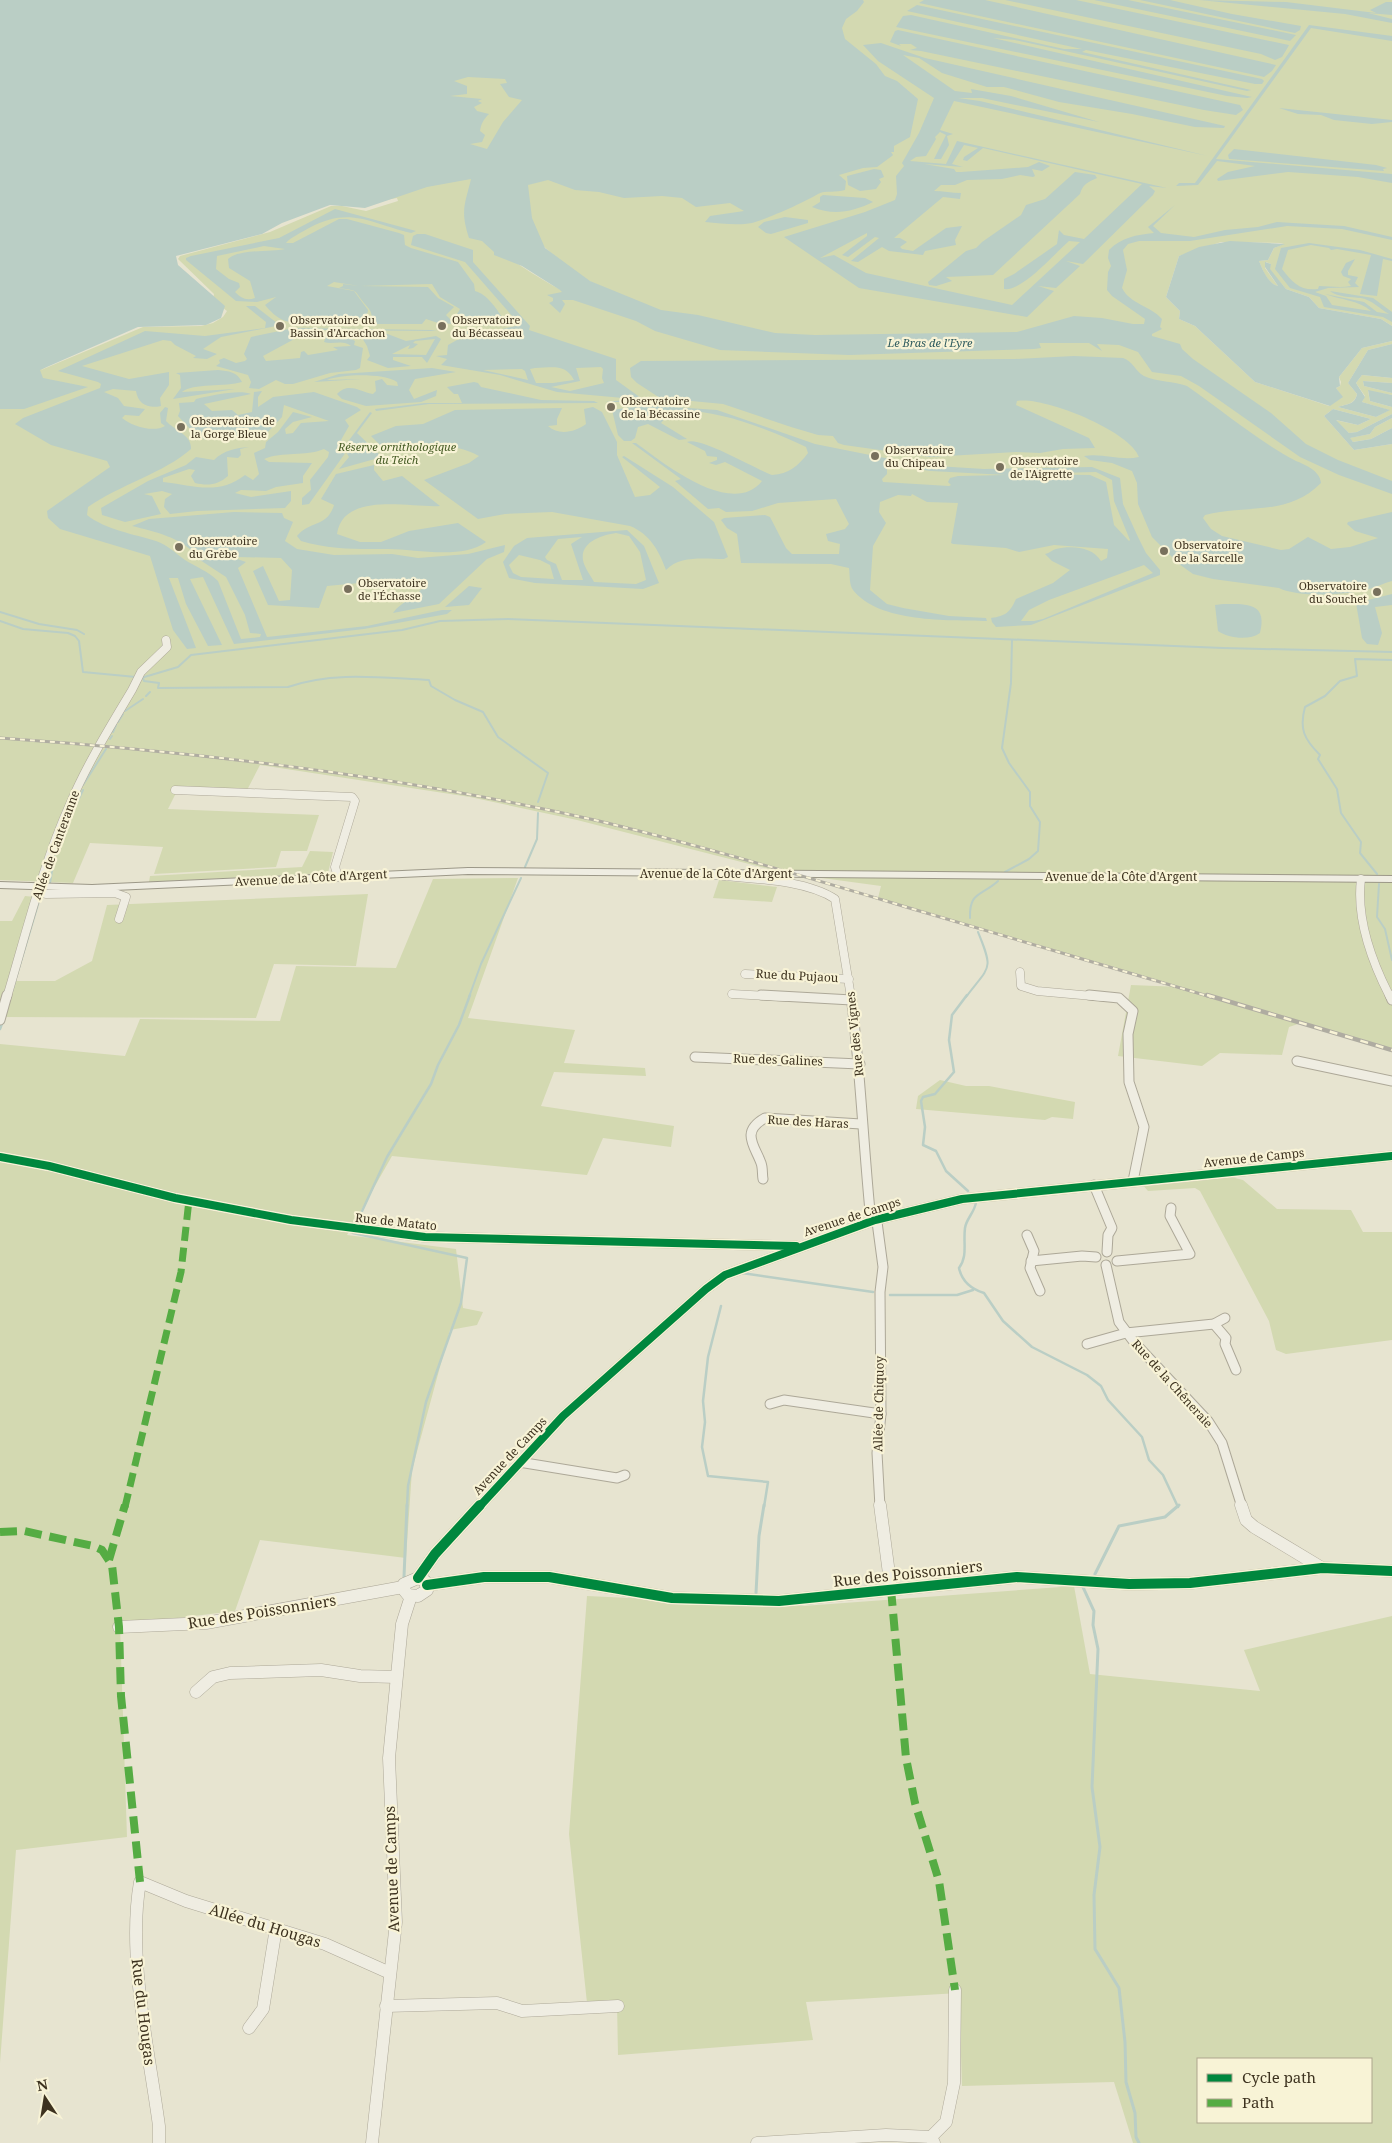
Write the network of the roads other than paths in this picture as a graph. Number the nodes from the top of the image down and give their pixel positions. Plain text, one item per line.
1 (166, 640) dead end
2 (175, 790) dead end
3 (338, 876) junction
4 (1361, 879) junction
5 (1392, 879) edge
6 (785, 880) junction
7 (0, 885) edge
8 (115, 890) junction
9 (43, 891) junction
10 (119, 919) dead end
11 (1020, 972) dead end
12 (745, 974) dead end
13 (849, 979) junction
14 (732, 994) dead end
15 (852, 1000) junction
16 (1392, 1000) edge
17 (0, 1020) edge
18 (695, 1057) dead end
19 (1298, 1060) dead end
20 (860, 1064) junction
21 (1392, 1081) edge
22 (861, 1124) junction
23 (1392, 1156) edge
24 (0, 1157) edge
25 (763, 1179) dead end
26 (1133, 1181) junction
27 (1094, 1185) junction
28 (1171, 1208) dead end
29 (876, 1220) junction
30 (1027, 1235) dead end
31 (797, 1246) junction
32 (1106, 1252) junction
33 (1096, 1257) junction
34 (1117, 1261) junction
35 (1031, 1262) junction
36 (1106, 1265) junction
37 (1040, 1291) dead end
38 (1225, 1318) dead end
39 (1214, 1324) junction
40 (1126, 1332) junction
41 (1087, 1344) dead end
42 (1236, 1370) dead end
43 (770, 1404) dead end
44 (881, 1414) junction
45 (519, 1462) junction
46 (626, 1475) dead end
47 (1322, 1568) junction
48 (1392, 1571) edge
49 (423, 1581) junction
50 (891, 1589) junction
51 (407, 1591) junction
52 (119, 1627) dead end
53 (396, 1677) junction
54 (196, 1692) dead end
55 (140, 1882) joint
56 (276, 1928) junction
57 (390, 1973) junction
58 (955, 1990) dead end
59 (386, 2006) junction
60 (618, 2006) dead end
61 (249, 2028) dead end
62 (932, 2140) edge
63 (159, 2143) edge
64 (372, 2143) edge
65 (757, 2143) edge

1 - 9 street, Allée de Canteranne
2 - 3 street
3 - 6 main road, Avenue de la Côte d'Argent
3 - 8 main road, Avenue de la Côte d'Argent
4 - 5 main road, Avenue de la Côte d'Argent
4 - 6 main road, Avenue de la Côte d'Argent
4 - 16 street
6 - 13 street, Rue des Vignes
7 - 9 main road, Avenue de la Côte d'Argent
8 - 9 main road, Avenue de la Côte d'Argent
8 - 10 street
9 - 17 street, Allée de Canteranne
11 - 26 street
12 - 13 street, Rue du Pujaou
13 - 15 street, Rue des Vignes
14 - 15 street
15 - 20 street, Rue des Vignes
18 - 20 street, Rue des Galines
19 - 21 street
20 - 22 street, Rue des Vignes
22 - 25 street, Rue des Haras
22 - 29 street, Rue des Vignes
23 - 26 street, Avenue de Camps
24 - 31 street, Rue de Matato
26 - 27 street, Avenue de Camps
27 - 29 street, Avenue de Camps
27 - 32 street
28 - 34 street
29 - 31 street, Avenue de Camps
29 - 44 street, Allée de Chiquoy
30 - 35 street
31 - 45 street, Avenue de Camps
32 - 33 street
32 - 34 street
33 - 35 street
33 - 36 street
34 - 36 street
35 - 37 street
36 - 40 street, Rue de la Chêneraie
38 - 39 street, Rue de la Chêneraie
39 - 40 street, Rue de la Chêneraie
39 - 42 street
40 - 41 street, Rue de la Chêneraie
40 - 47 street, Rue de la Chêneraie
43 - 44 street
44 - 50 street, Allée de Chiquoy
45 - 46 street
45 - 49 street, Avenue de Camps
47 - 48 street, Rue des Poissonniers
47 - 50 street, Rue des Poissonniers
49 - 50 street, Rue des Poissonniers
49 - 51 street
49 - 51 street
51 - 52 street, Rue des Poissonniers
51 - 53 street, Avenue de Camps
53 - 54 street
53 - 57 street, Avenue de Camps
55 - 56 street, Allée du Hougas
55 - 63 street, Rue du Hougas
56 - 57 street, Allée du Hougas
56 - 61 street
57 - 59 street, Avenue de Camps
58 - 62 street
59 - 60 street
59 - 64 street, Avenue de Camps
62 - 65 street

